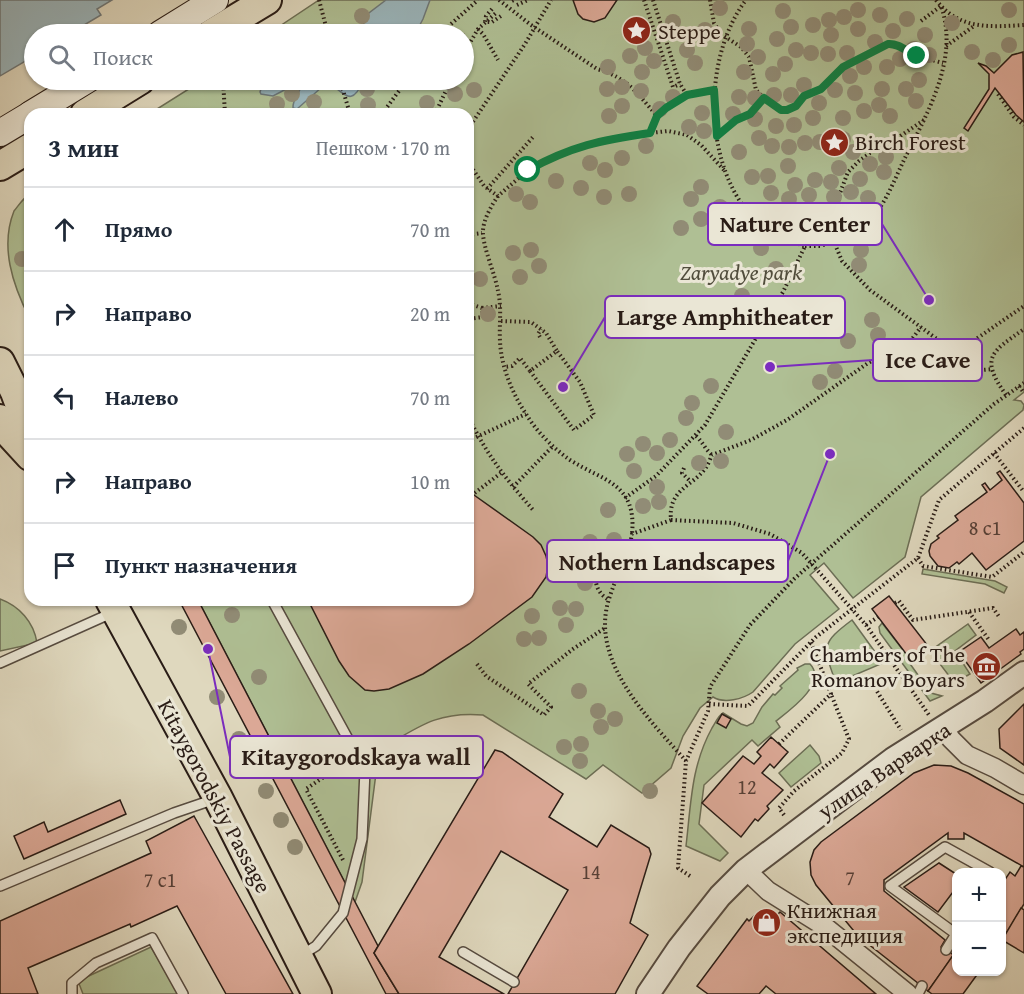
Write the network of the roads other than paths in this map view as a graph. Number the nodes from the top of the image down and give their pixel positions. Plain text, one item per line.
1 (214, 0) edge
2 (267, 0) edge
3 (176, 24) edge
4 (228, 24) edge
5 (71, 90) edge
6 (124, 90) edge
7 (41, 108) edge
8 (95, 108) edge
9 (24, 118) edge
10 (0, 133) edge
11 (24, 152) edge
12 (0, 166) edge
13 (0, 362) edge
14 (16, 428) edge
15 (24, 444) edge
16 (111, 606) edge
17 (114, 606) edge
18 (275, 606) edge
19 (0, 663) edge
20 (1024, 673) edge
21 (937, 722) junction
22 (1024, 785) edge
23 (218, 798) junction
24 (981, 868) edge
25 (746, 870) junction
26 (0, 886) edge
27 (952, 931) edge
28 (952, 941) edge
29 (946, 950) dead end
30 (463, 952) dead end
31 (298, 957) junction
32 (514, 982) dead end
33 (916, 991) edge
34 (72, 994) edge
35 (183, 994) edge
36 (317, 994) edge
37 (648, 994) edge

1 - 3 main road
2 - 4 main road
5 - 7 main road
6 - 8 main road
9 - 10 main road
11 - 12 main road
13 - 14 main road
14 - 15 main road
16 - 19 lane
17 - 23 main road, Kitaygorodskiy Passage
18 - 31 lane
20 - 21 street, улица Варварка
21 - 22 street
21 - 25 street, улица Варварка
23 - 26 lane
23 - 31 main road, Kitaygorodskiy Passage
24 - 27 lane
25 - 33 street
25 - 37 street, улица Варварка
28 - 29 lane
30 - 32 lane
31 - 36 main road, Kitaygorodskiy Passage
34 - 35 lane

